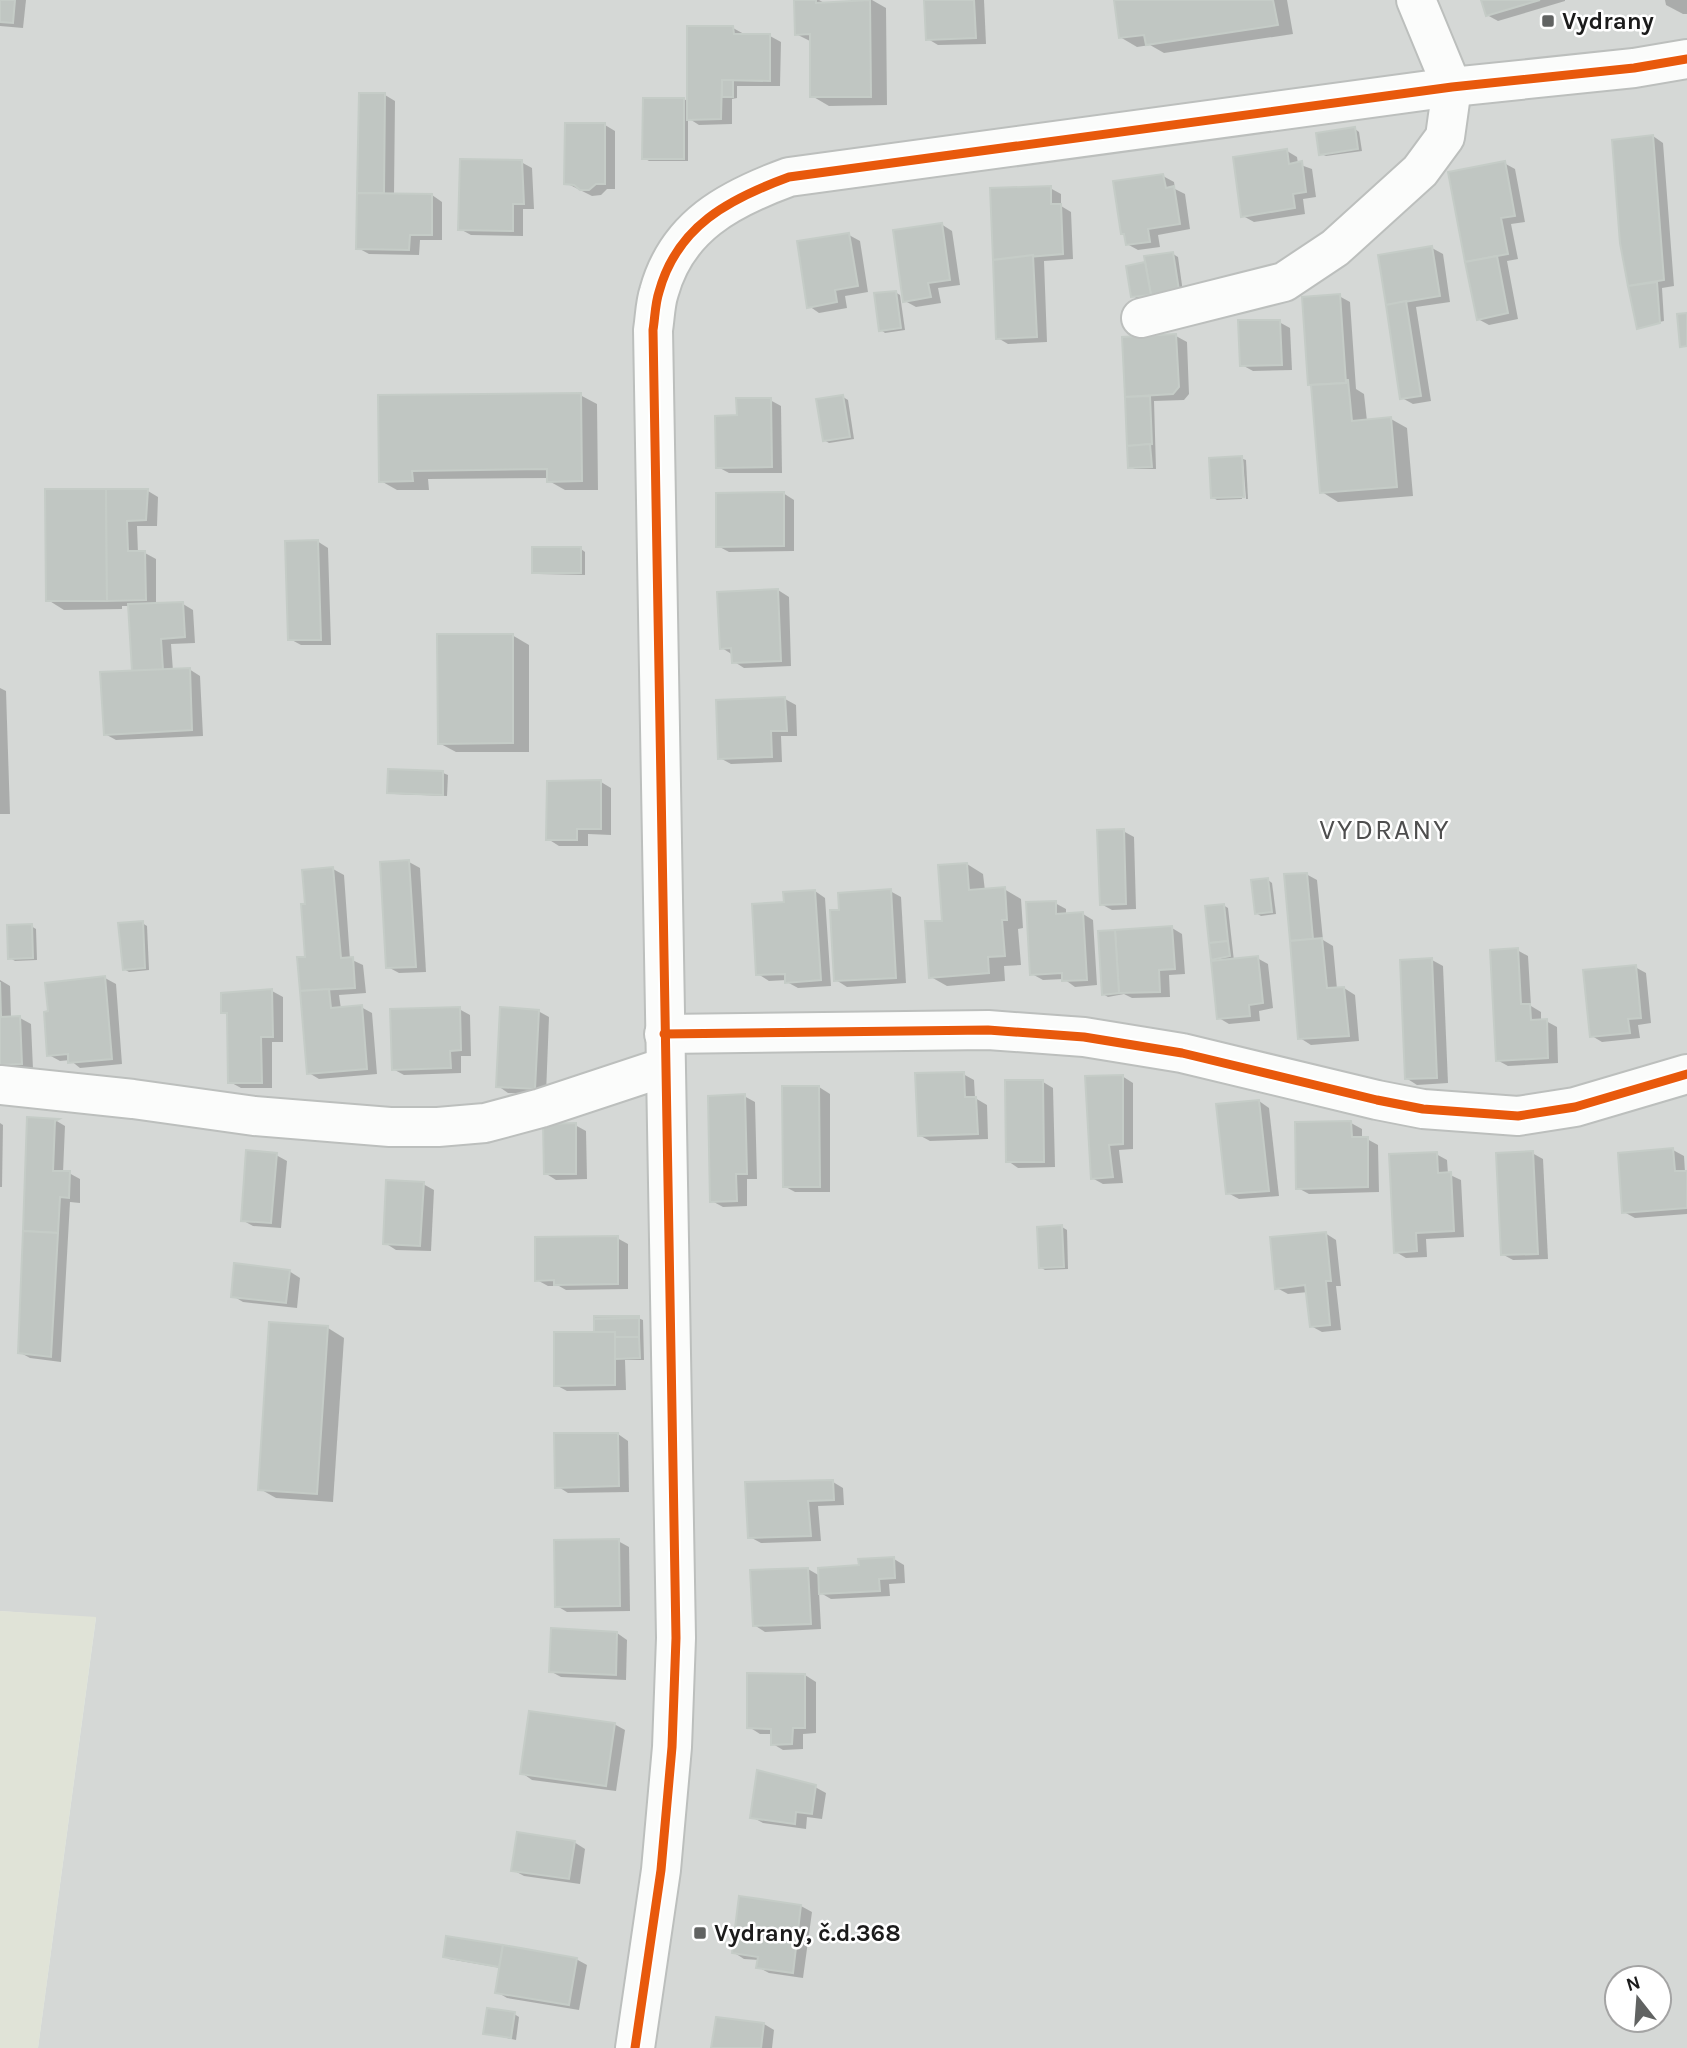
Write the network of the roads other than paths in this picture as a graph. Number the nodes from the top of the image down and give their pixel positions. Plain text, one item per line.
1 (1416, 0) edge
2 (1687, 59) edge
3 (1451, 87) junction
4 (1141, 318) dead end
5 (664, 1051) junction
6 (1687, 1074) edge
7 (0, 1085) edge
8 (635, 2048) edge

1 - 3 street
2 - 3 street
3 - 4 street
3 - 5 street
5 - 6 street
5 - 7 street
5 - 8 street

